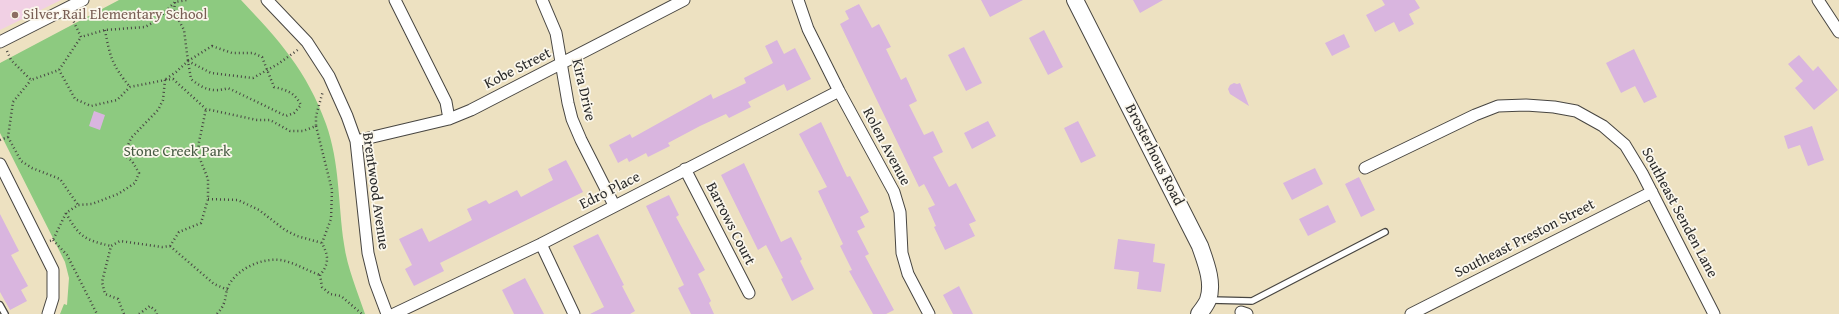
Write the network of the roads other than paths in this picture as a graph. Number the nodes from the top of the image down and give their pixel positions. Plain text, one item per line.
1 (83, 0) edge
2 (267, 0) edge
3 (394, 0) edge
4 (542, 0) edge
5 (684, 0) edge
6 (798, 0) edge
7 (1074, 0) edge
8 (1818, 0) edge
9 (1839, 32) edge
10 (1, 41) edge
11 (562, 64) junction
12 (839, 91) junction
13 (448, 119) junction
14 (356, 141) junction
15 (0, 164) edge
16 (1365, 168) dead end
17 (685, 169) junction
18 (1652, 192) junction
19 (614, 206) junction
20 (1385, 232) dead end
21 (541, 244) junction
22 (749, 292) dead end
23 (1208, 300) junction
24 (0, 304) edge
25 (5, 314) edge
26 (48, 314) edge
27 (387, 314) edge
28 (394, 314) edge
29 (574, 314) edge
30 (929, 314) edge
31 (1199, 314) edge
32 (1411, 314) edge
33 (1714, 314) edge

1 - 10 street
2 - 14 street, Brentwood Avenue
3 - 13 street
4 - 11 street, Kira Drive
5 - 11 street, Kobe Street
6 - 12 street, Rolen Avenue
7 - 23 street, Brosterhous Road
8 - 9 street
11 - 13 street, Kobe Street
11 - 19 street, Kira Drive
12 - 17 street, Edro Place
12 - 30 street, Rolen Avenue
13 - 14 street, Kobe Street
14 - 27 street, Brentwood Avenue
15 - 26 street
16 - 18 street, Southeast Senden Lane
17 - 19 street, Edro Place
17 - 22 street, Barrows Court
18 - 32 street, Southeast Preston Street
18 - 33 street, Southeast Senden Lane
19 - 21 street, Edro Place
20 - 23 lane
21 - 28 street, Edro Place
21 - 29 street
23 - 31 street, Brosterhous Road
24 - 25 lane

